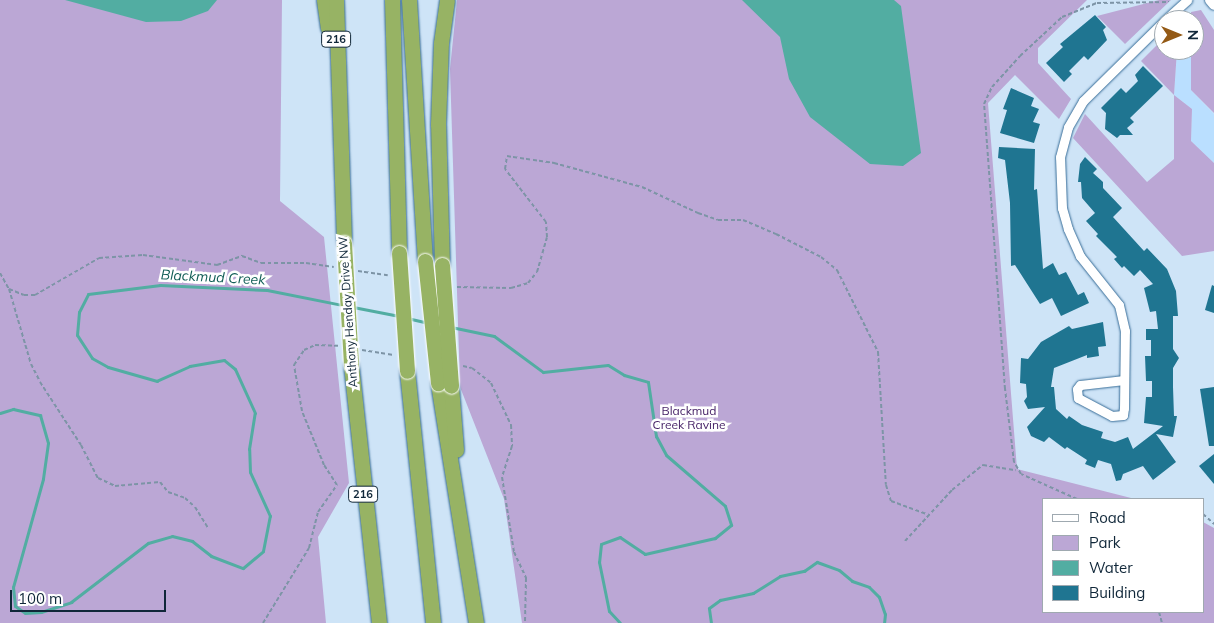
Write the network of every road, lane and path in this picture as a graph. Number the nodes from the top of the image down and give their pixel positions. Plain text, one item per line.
1 (324, 0) edge
2 (336, 0) edge
3 (392, 0) edge
4 (409, 0) edge
5 (447, 0) edge
6 (1187, 0) edge
7 (1210, 0) edge
8 (1172, 2) dead end
9 (1214, 5) edge
10 (1177, 10) edge
11 (1154, 32) edge
12 (336, 77) junction
13 (344, 268) dead end
14 (353, 270) dead end
15 (0, 273) edge
16 (391, 276) dead end
17 (447, 285) dead end
18 (9, 289) junction
19 (346, 347) dead end
20 (355, 349) dead end
21 (399, 356) dead end
22 (456, 365) dead end
23 (1124, 380) junction
24 (444, 385) junction
25 (1016, 470) junction
26 (1075, 498) edge
27 (929, 515) junction
28 (1204, 515) edge
29 (1214, 524) edge
30 (208, 528) dead end
31 (905, 541) dead end
32 (263, 623) edge
33 (379, 623) edge
34 (433, 623) edge
35 (476, 623) edge
36 (525, 623) edge

1 - 12 highway
2 - 12 highway, Anthony Henday Drive NW / 216
3 - 34 highway, bridge
4 - 24 highway, bridge
5 - 24 highway, bridge
6 - 10 street
7 - 9 street
8 - 25 path
11 - 23 street
12 - 33 highway, Anthony Henday Drive NW / 216, bridge
13 - 18 path
14 - 16 path
15 - 18 path
17 - 27 path
18 - 30 path
19 - 32 path
20 - 21 path
22 - 36 path
23 - 23 street
24 - 35 highway
25 - 26 path
25 - 27 path
27 - 31 path
28 - 29 path

